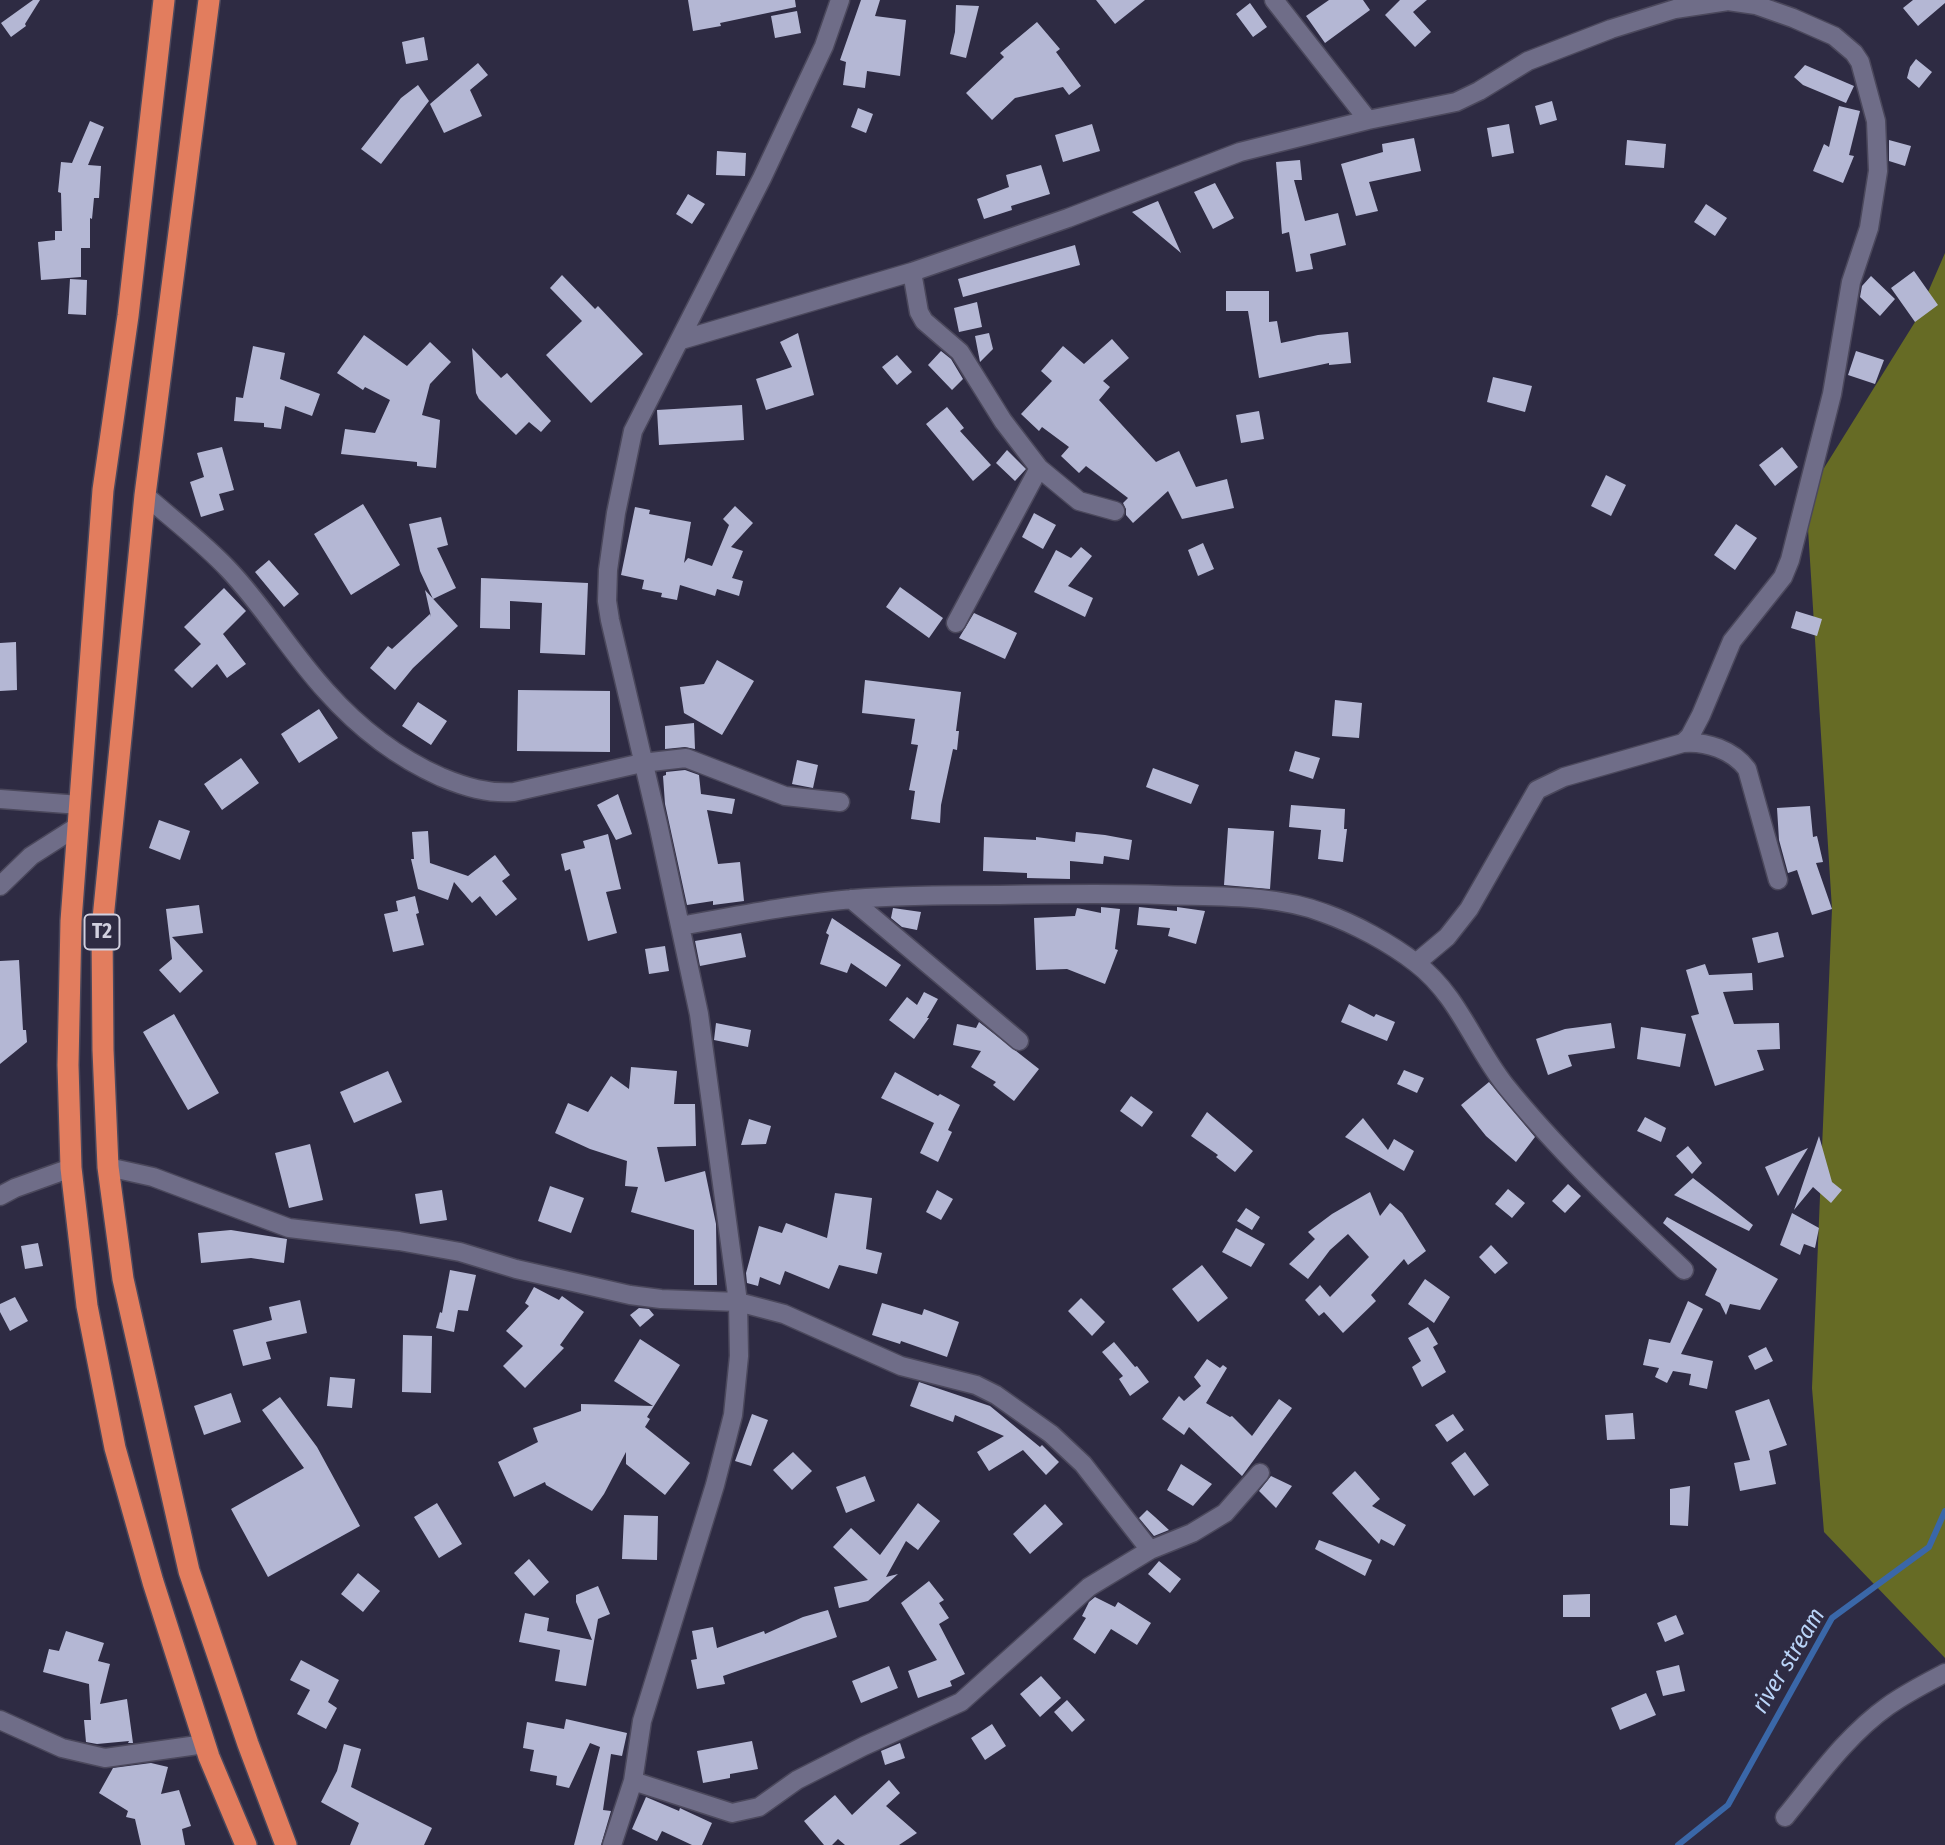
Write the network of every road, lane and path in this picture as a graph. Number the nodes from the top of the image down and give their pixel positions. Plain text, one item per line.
1 (164, 0) edge
2 (209, 0) edge
3 (840, 0) edge
4 (1274, 0) edge
5 (1368, 120) junction
6 (912, 272) junction
7 (681, 340) junction
8 (1039, 468) junction
9 (145, 495) junction
10 (1115, 511) dead end
11 (956, 623) dead end
12 (1683, 743) junction
13 (642, 763) junction
14 (0, 799) edge
15 (840, 802) dead end
16 (79, 816) junction
17 (1778, 880) dead end
18 (0, 886) edge
19 (851, 899) junction
20 (680, 926) junction
21 (1416, 963) junction
22 (1019, 1041) dead end
23 (108, 1167) junction
24 (71, 1168) junction
25 (0, 1196) edge
26 (1684, 1270) dead end
27 (738, 1302) junction
28 (1260, 1473) dead end
29 (1150, 1550) junction
30 (1945, 1673) edge
31 (0, 1720) edge
32 (205, 1744) junction
33 (633, 1781) junction
34 (1785, 1818) dead end
35 (246, 1845) edge
36 (286, 1845) edge
37 (612, 1845) edge

1 - 16 highway, T2
2 - 9 highway, T2
3 - 7 street
4 - 5 street
5 - 6 street
5 - 12 street
6 - 7 street
6 - 8 street
7 - 13 street
8 - 10 street
8 - 11 street
9 - 13 street
9 - 23 highway, T2
12 - 17 street
12 - 21 street
13 - 15 street
13 - 20 street
14 - 16 street
16 - 18 street
16 - 24 highway, T2
19 - 20 street
19 - 21 street
19 - 22 street
20 - 27 street
21 - 26 street
23 - 27 street
23 - 36 highway, T2
24 - 25 street
24 - 32 highway, T2
27 - 29 street
27 - 33 street
28 - 29 street
29 - 33 street
30 - 34 street
31 - 32 street
32 - 35 highway, T2
33 - 37 street

